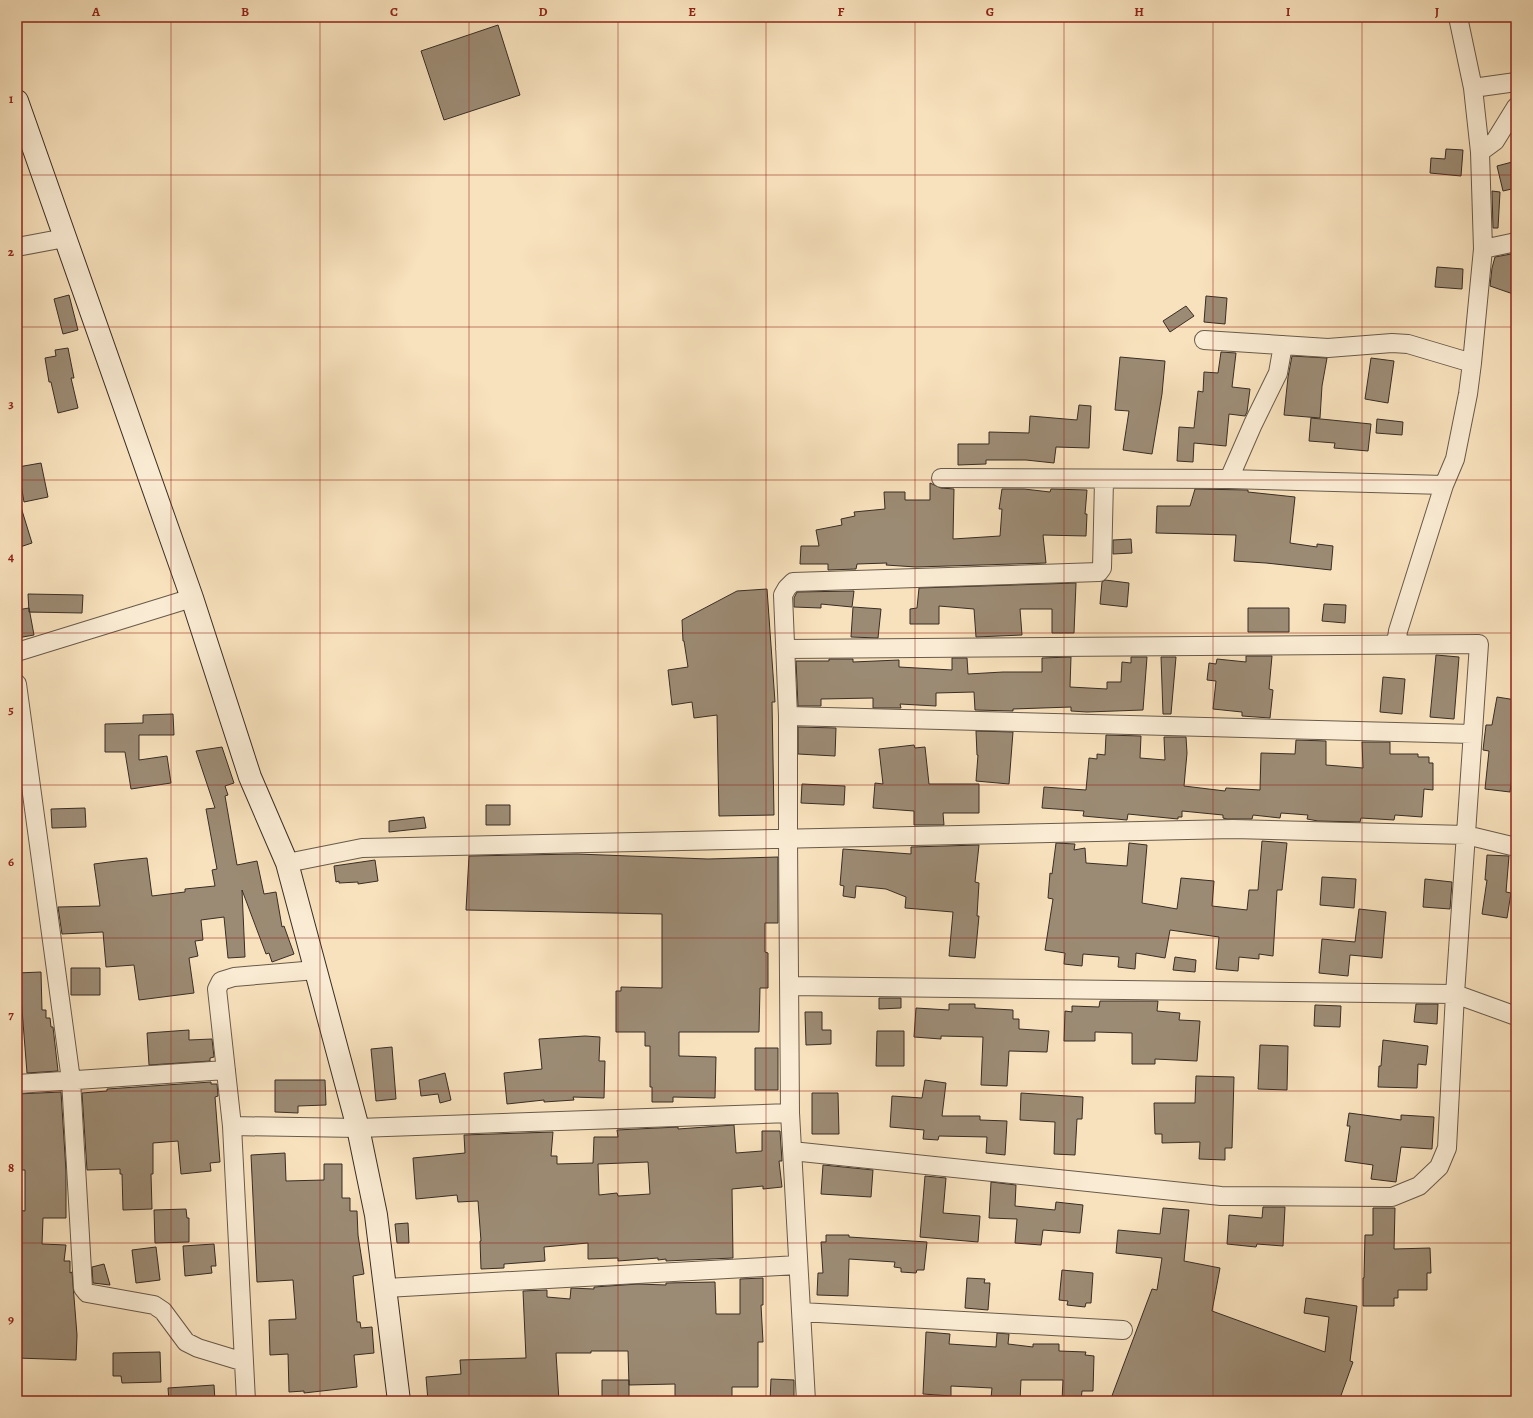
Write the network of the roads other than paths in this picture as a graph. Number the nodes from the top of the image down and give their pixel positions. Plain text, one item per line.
1 (1458, 17) edge
2 (1516, 82) edge
3 (1473, 88) junction
4 (17, 100) edge
5 (1516, 107) edge
6 (1480, 152) junction
7 (65, 238) junction
8 (1516, 242) edge
9 (17, 246) edge
10 (1483, 249) junction
11 (1204, 340) dead end
12 (1283, 345) junction
13 (1472, 363) junction
14 (941, 478) dead end
15 (1229, 479) junction
16 (1104, 480) junction
17 (1444, 485) junction
18 (192, 598) junction
19 (1396, 644) junction
20 (785, 649) junction
21 (17, 652) edge
22 (17, 684) edge
23 (788, 716) junction
24 (1473, 734) junction
25 (1466, 835) junction
26 (788, 840) junction
27 (1516, 847) edge
28 (287, 863) junction
29 (316, 970) junction
30 (788, 986) junction
31 (1455, 994) junction
32 (1516, 1016) edge
33 (226, 1070) junction
34 (72, 1080) junction
35 (17, 1084) edge
36 (790, 1113) junction
37 (232, 1126) junction
38 (358, 1128) junction
39 (792, 1151) junction
40 (798, 1265) junction
41 (386, 1288) junction
42 (801, 1312) junction
43 (1123, 1330) dead end
44 (244, 1362) junction
45 (246, 1401) edge
46 (399, 1401) edge
47 (806, 1401) edge

1 - 3 street
2 - 3 street
3 - 6 street
4 - 7 street
5 - 6 street
6 - 10 street
7 - 9 street
7 - 18 street
8 - 10 street
10 - 13 street
11 - 12 street
12 - 13 street
12 - 15 street
13 - 17 street
14 - 16 street
15 - 16 street
15 - 17 street
16 - 20 street
17 - 19 street
18 - 21 street
18 - 28 street
19 - 20 street
19 - 24 street
20 - 23 street
22 - 34 street
23 - 24 street
23 - 26 street
24 - 25 street
25 - 26 street
25 - 27 street
25 - 31 street
26 - 28 street
26 - 30 street
28 - 29 street
29 - 33 street
29 - 38 street
30 - 31 street
30 - 36 street
31 - 32 street
31 - 39 street
33 - 34 street
33 - 37 street
34 - 35 street
34 - 44 street
36 - 38 street
36 - 39 street
37 - 38 street
37 - 44 street
38 - 41 street
39 - 40 street
40 - 41 street
40 - 42 street
41 - 46 street
42 - 43 street
42 - 47 street
44 - 45 street

